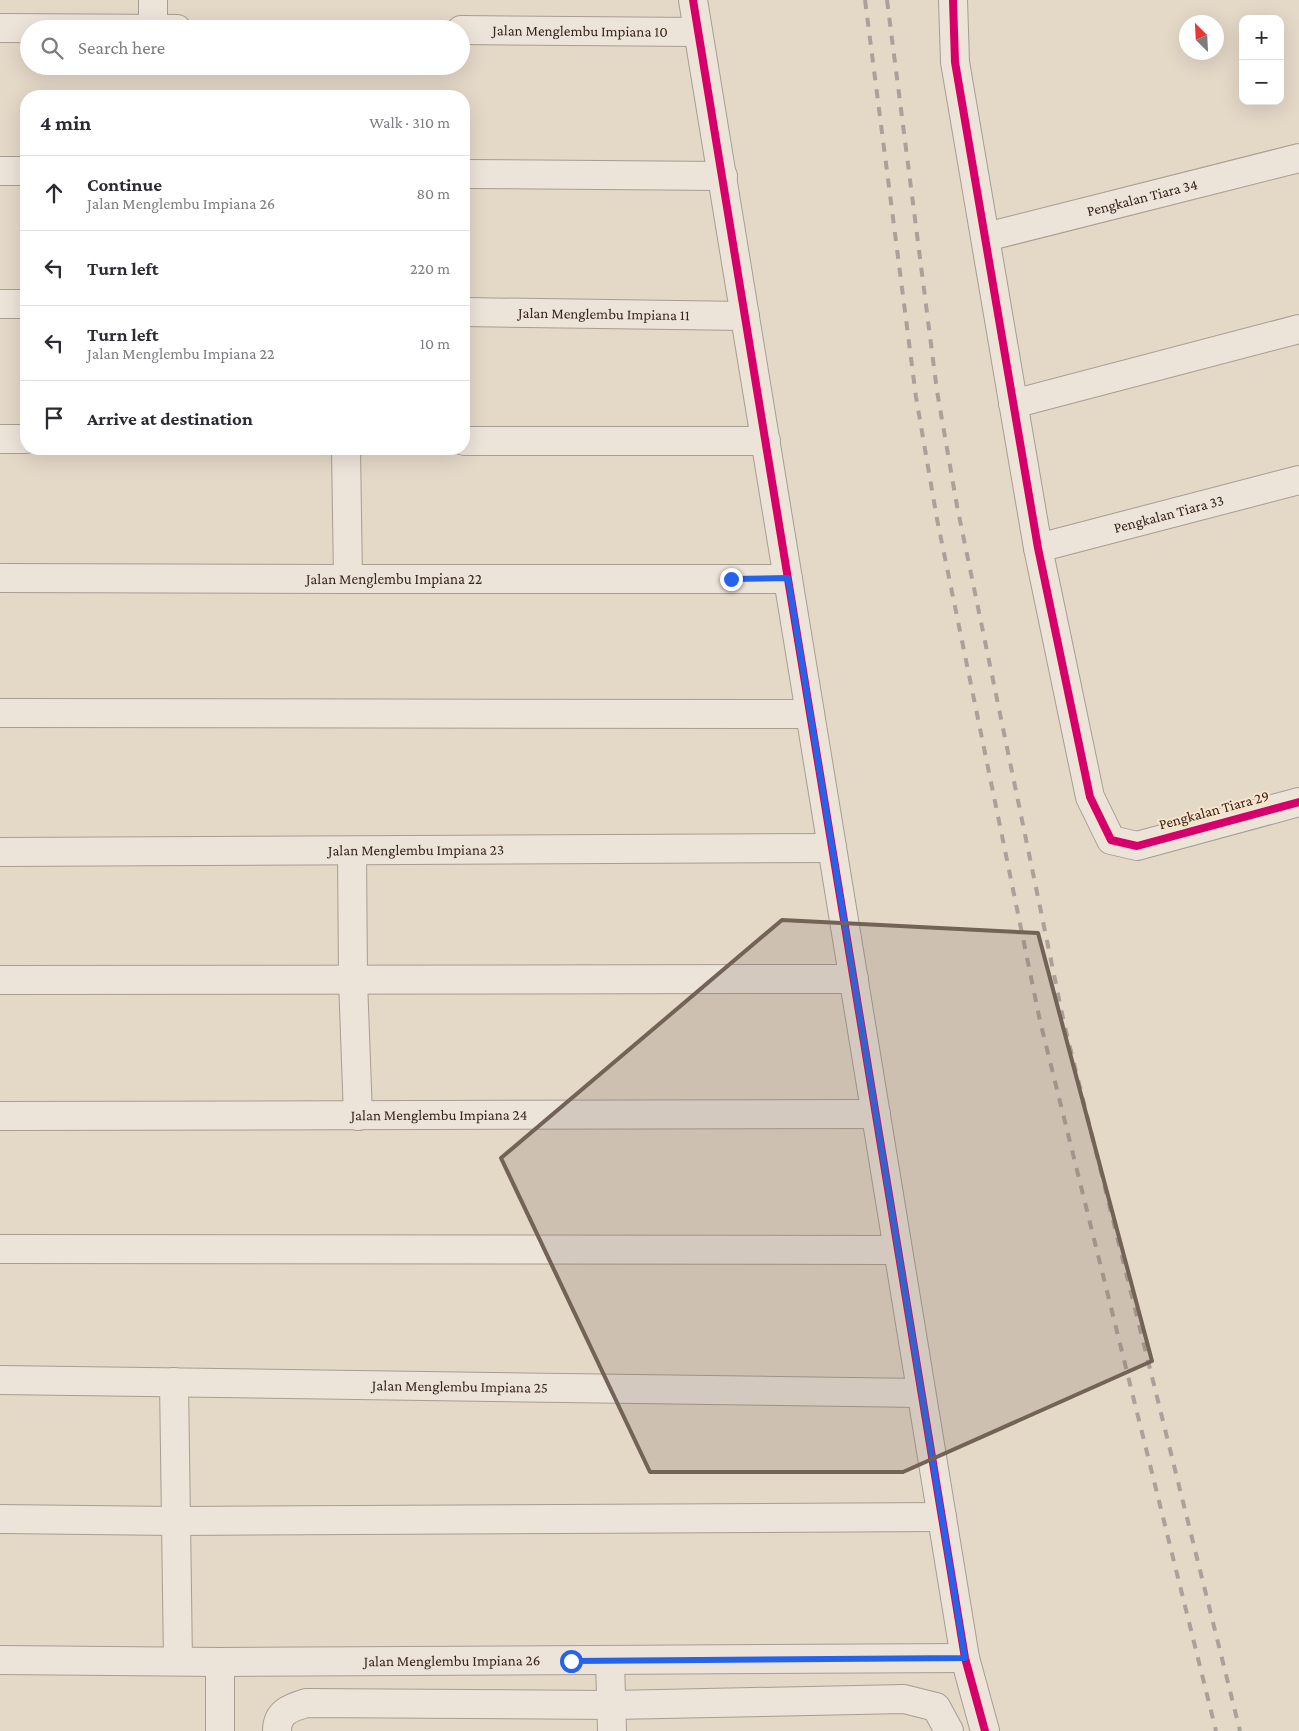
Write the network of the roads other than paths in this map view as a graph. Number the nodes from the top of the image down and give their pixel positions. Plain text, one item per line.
1 (153, 0) edge
2 (693, 0) edge
3 (952, 0) edge
4 (153, 20) edge
5 (0, 28) edge
6 (20, 28) edge
7 (470, 30) edge
8 (698, 32) junction
9 (1299, 158) edge
10 (0, 171) edge
11 (20, 171) edge
12 (470, 174) edge
13 (722, 176) junction
14 (986, 237) junction
15 (0, 304) edge
16 (20, 304) edge
17 (470, 312) edge
18 (745, 316) junction
19 (1299, 330) edge
20 (1013, 404) junction
21 (0, 439) edge
22 (20, 439) edge
23 (470, 440) edge
24 (766, 441) junction
25 (346, 455) edge
26 (1299, 480) edge
27 (1038, 548) junction
28 (0, 578) edge
29 (788, 578) junction
30 (348, 579) junction
31 (0, 713) edge
32 (810, 714) junction
33 (1299, 802) edge
34 (832, 848) junction
35 (352, 851) junction
36 (0, 852) edge
37 (0, 980) edge
38 (353, 980) junction
39 (854, 980) junction
40 (876, 1114) junction
41 (0, 1116) edge
42 (358, 1116) junction
43 (0, 1249) edge
44 (897, 1250) junction
45 (0, 1380) edge
46 (174, 1382) junction
47 (921, 1393) junction
48 (942, 1517) junction
49 (0, 1519) edge
50 (175, 1521) junction
51 (965, 1658) junction
52 (0, 1660) edge
53 (178, 1661) junction
54 (610, 1661) junction
55 (220, 1662) junction
56 (612, 1718) edge
57 (220, 1731) edge
58 (277, 1731) edge
59 (950, 1731) edge
60 (986, 1731) edge

1 - 4 street
2 - 8 street
3 - 14 street
5 - 6 street
7 - 8 street, Jalan Menglembu Impiana 10
8 - 13 street
9 - 14 street, Pengkalan Tiara 34
10 - 11 street
12 - 13 street
13 - 18 street
14 - 20 street
15 - 16 street
17 - 18 street, Jalan Menglembu Impiana 11
18 - 24 street
19 - 20 street
20 - 27 street
21 - 22 street
23 - 24 street
24 - 29 street
25 - 30 street
26 - 27 street, Pengkalan Tiara 33
27 - 33 street, Pengkalan Tiara 29
28 - 30 street, Jalan Menglembu Impiana 22
29 - 30 street, Jalan Menglembu Impiana 22
29 - 32 street
31 - 32 street
32 - 34 street
34 - 35 street, Jalan Menglembu Impiana 23
34 - 39 street
35 - 36 street, Jalan Menglembu Impiana 23
35 - 38 street
37 - 38 street
38 - 39 street
38 - 42 street
39 - 40 street
40 - 42 street, Jalan Menglembu Impiana 24
40 - 44 street
41 - 42 street, Jalan Menglembu Impiana 24
43 - 44 street
44 - 47 street
45 - 46 street, Jalan Menglembu Impiana 25
46 - 47 street, Jalan Menglembu Impiana 25
46 - 50 street
47 - 48 street
48 - 50 street
48 - 51 street
49 - 50 street
50 - 53 street
51 - 54 street, Jalan Menglembu Impiana 26
51 - 60 street
52 - 53 street, Jalan Menglembu Impiana 26
53 - 55 street, Jalan Menglembu Impiana 26
54 - 55 street, Jalan Menglembu Impiana 26
54 - 56 street
55 - 57 street
56 - 58 street
56 - 59 street

